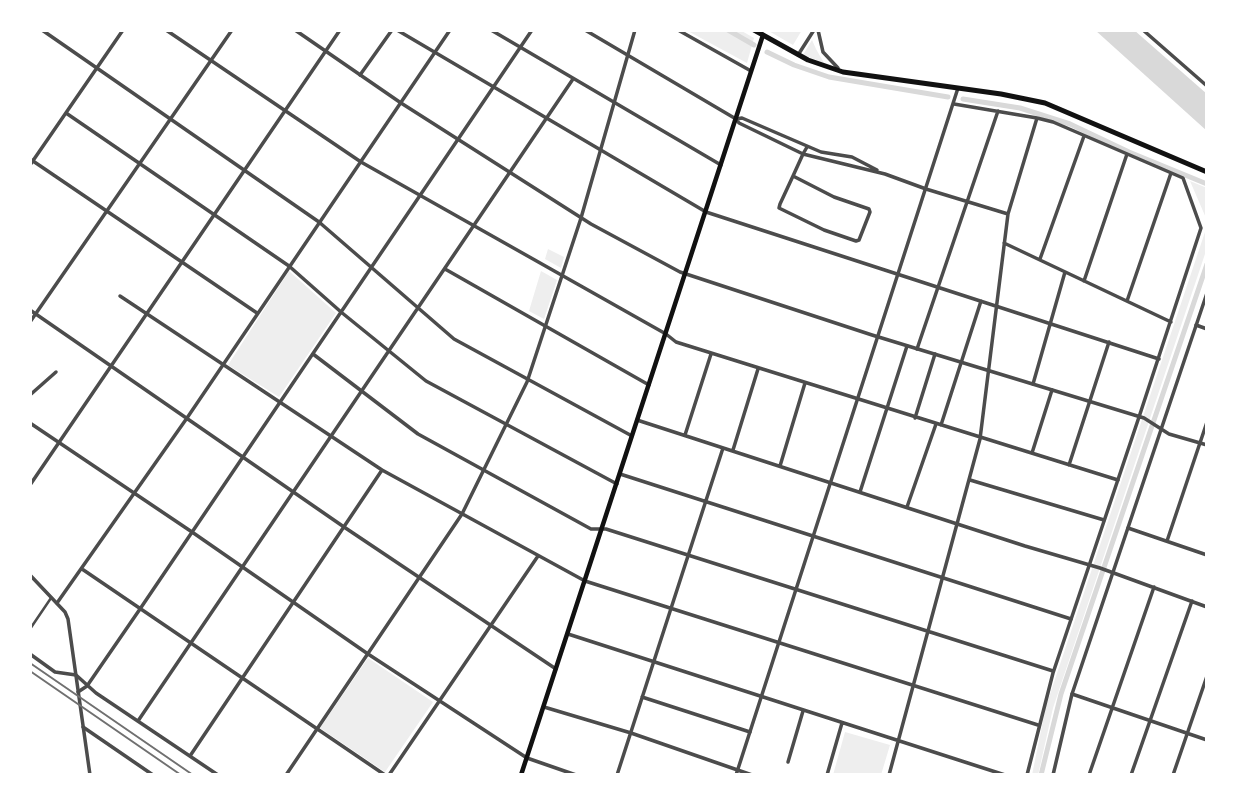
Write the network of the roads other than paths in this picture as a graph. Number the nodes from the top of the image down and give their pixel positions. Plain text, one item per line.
1 (42, 30) edge
2 (123, 30) edge
3 (166, 30) edge
4 (232, 30) edge
5 (295, 30) edge
6 (340, 30) edge
7 (394, 30) edge
8 (450, 30) edge
9 (491, 30) edge
10 (532, 30) edge
11 (586, 30) edge
12 (635, 30) edge
13 (678, 30) edge
14 (754, 30) edge
15 (816, 30) edge
16 (1143, 30) edge
17 (763, 35) junction
18 (520, 47) junction
19 (325, 51) junction
20 (435, 52) junction
21 (798, 55) junction
22 (628, 56) junction
23 (211, 60) junction
24 (97, 68) junction
25 (751, 72) junction
26 (843, 72) junction
27 (360, 75) junction
28 (573, 79) junction
29 (1207, 86) edge
30 (493, 87) junction
31 (958, 88) junction
32 (401, 103) junction
33 (615, 104) junction
34 (954, 104) junction
35 (285, 110) junction
36 (998, 111) junction
37 (66, 113) junction
38 (1037, 118) junction
39 (170, 119) junction
40 (546, 119) junction
41 (736, 119) junction
42 (1084, 136) junction
43 (785, 138) junction
44 (458, 139) junction
45 (782, 144) junction
46 (807, 147) junction
47 (601, 152) junction
48 (803, 154) junction
49 (1127, 154) junction
50 (31, 161) edge
51 (361, 162) junction
52 (139, 163) junction
53 (721, 165) junction
54 (245, 170) junction
55 (510, 172) junction
56 (1207, 172) edge
57 (1171, 173) junction
58 (885, 174) junction
59 (793, 176) junction
60 (926, 189) junction
61 (420, 195) junction
62 (968, 202) junction
63 (106, 211) junction
64 (706, 212) junction
65 (1008, 214) junction
66 (214, 215) junction
67 (582, 218) junction
68 (319, 222) junction
69 (473, 227) junction
70 (1004, 243) junction
71 (1039, 259) junction
72 (182, 263) junction
73 (289, 266) junction
74 (370, 268) junction
75 (445, 269) junction
76 (1065, 272) junction
77 (898, 274) junction
78 (685, 275) junction
79 (562, 276) junction
80 (1084, 281) junction
81 (940, 287) junction
82 (1207, 293) edge
83 (120, 296) dead end
84 (981, 301) junction
85 (1127, 301) junction
86 (997, 306) junction
87 (419, 308) junction
88 (30, 310) edge
89 (341, 312) junction
90 (257, 313) junction
91 (35, 314) junction
92 (147, 314) junction
93 (30, 322) edge
94 (1050, 323) junction
95 (1171, 323) junction
96 (1196, 325) junction
97 (545, 327) junction
98 (1207, 329) edge
99 (666, 334) junction
100 (878, 337) junction
101 (1109, 342) junction
102 (907, 346) junction
103 (917, 349) junction
104 (389, 352) junction
105 (313, 354) junction
106 (711, 354) junction
107 (935, 354) junction
108 (1159, 359) junction
109 (961, 362) junction
110 (223, 364) junction
111 (111, 366) junction
112 (758, 369) junction
113 (988, 370) junction
114 (56, 372) dead end
115 (528, 378) junction
116 (805, 383) junction
117 (1033, 384) junction
118 (649, 385) junction
119 (1052, 390) junction
120 (362, 393) junction
121 (30, 395) edge
122 (858, 399) junction
123 (1090, 402) junction
124 (280, 403) junction
125 (887, 409) junction
126 (1139, 417) junction
127 (187, 418) junction
128 (915, 418) junction
129 (638, 420) junction
130 (1207, 422) edge
131 (30, 423) edge
132 (507, 425) junction
133 (938, 425) junction
134 (1160, 430) junction
135 (632, 436) junction
136 (685, 436) junction
137 (331, 437) junction
138 (980, 439) junction
139 (58, 443) junction
140 (1200, 443) junction
141 (1207, 445) edge
142 (723, 448) junction
143 (733, 451) junction
144 (1032, 453) junction
145 (243, 457) junction
146 (1069, 465) junction
147 (780, 466) junction
148 (382, 470) junction
149 (485, 470) junction
150 (620, 474) junction
151 (970, 480) junction
152 (1118, 480) junction
153 (830, 482) junction
154 (617, 484) junction
155 (30, 485) edge
156 (294, 492) junction
157 (860, 492) junction
158 (134, 494) junction
159 (705, 503) junction
160 (907, 507) junction
161 (462, 514) junction
162 (1104, 520) junction
163 (958, 524) junction
164 (344, 527) junction
165 (1128, 528) junction
166 (602, 529) junction
167 (192, 532) junction
168 (812, 537) junction
169 (1167, 541) junction
170 (1207, 547) edge
171 (1206, 555) edge
172 (538, 556) junction
173 (689, 556) junction
174 (1089, 566) junction
175 (244, 567) junction
176 (82, 569) junction
177 (1114, 573) junction
178 (30, 575) edge
179 (420, 578) junction
180 (943, 579) junction
181 (585, 581) junction
182 (1154, 587) junction
183 (796, 590) junction
184 (51, 598) junction
185 (1192, 601) junction
186 (293, 602) junction
187 (57, 604) junction
188 (1207, 607) edge
189 (140, 609) junction
190 (671, 609) junction
191 (1071, 620) junction
192 (491, 625) junction
193 (30, 629) edge
194 (929, 631) junction
195 (568, 635) junction
196 (191, 644) junction
197 (778, 644) junction
198 (30, 654) edge
199 (368, 654) junction
200 (654, 663) junction
201 (556, 669) junction
202 (1054, 671) junction
203 (76, 676) junction
204 (1207, 676) edge
205 (242, 678) junction
206 (914, 685) junction
207 (86, 686) junction
208 (78, 692) junction
209 (1072, 694) junction
210 (642, 697) junction
211 (761, 698) junction
212 (439, 701) junction
213 (544, 707) junction
214 (1112, 708) junction
215 (803, 711) junction
216 (1150, 720) junction
217 (138, 721) junction
218 (842, 723) junction
219 (1038, 725) junction
220 (82, 727) junction
221 (317, 729) junction
222 (750, 732) junction
223 (631, 733) junction
224 (1188, 733) junction
225 (899, 740) junction
226 (1207, 740) edge
227 (190, 756) junction
228 (527, 758) junction
229 (788, 762) dead end
230 (738, 769) junction
231 (90, 775) edge
232 (153, 775) edge
233 (218, 775) edge
234 (286, 775) edge
235 (387, 775) edge
236 (522, 775) edge
237 (576, 775) edge
238 (617, 775) edge
239 (736, 775) edge
240 (752, 775) edge
241 (827, 775) edge
242 (889, 775) edge
243 (1005, 775) edge
244 (1027, 775) edge
245 (1053, 775) edge
246 (1089, 775) edge
247 (1131, 775) edge
248 (1173, 775) edge

1 - 24 street
2 - 24 street
3 - 23 street
4 - 23 street
5 - 19 street
6 - 19 street
7 - 20 street
7 - 27 street
8 - 20 street
9 - 18 street
10 - 18 street
11 - 22 street
12 - 22 street
13 - 25 street
14 - 17 main road
15 - 21 street
15 - 26 street
16 - 29 street
17 - 21 main road
17 - 25 main road
18 - 28 street
18 - 30 street
19 - 27 street
19 - 35 street
20 - 30 street
20 - 32 street
21 - 26 main road
22 - 33 street
22 - 41 street
23 - 35 street
23 - 39 street
24 - 37 street
24 - 39 street
25 - 41 main road
26 - 31 main road
27 - 32 street
28 - 33 street
28 - 40 street
30 - 40 street
30 - 44 street
31 - 34 street
31 - 56 main road
32 - 44 street
32 - 51 street
33 - 47 street
33 - 53 street
34 - 36 street
34 - 60 street
35 - 51 street
35 - 54 street
36 - 38 street
36 - 62 street
37 - 50 street
37 - 52 street
38 - 42 street
38 - 65 street
39 - 52 street
39 - 54 street
40 - 47 street
40 - 55 street
41 - 43 street
41 - 45 street
41 - 53 main road
42 - 49 street
42 - 71 street
43 - 45 street
43 - 46 street
44 - 55 street
44 - 61 street
45 - 48 street
46 - 48 street
46 - 58 street
47 - 64 street
47 - 67 street
48 - 58 street
48 - 59 street
49 - 57 street
49 - 80 street
50 - 63 street
51 - 61 street
51 - 68 street
52 - 63 street
52 - 66 street
53 - 64 main road
54 - 66 street
54 - 68 street
55 - 67 street
55 - 69 street
57 - 85 street
57 - 95 street
58 - 60 street
59 - 59 street
60 - 62 street
60 - 77 street
61 - 69 street
61 - 74 street
62 - 65 street
62 - 81 street
63 - 72 street
63 - 91 street
64 - 77 street
64 - 78 main road
65 - 70 street
66 - 72 street
66 - 73 street
67 - 78 street
67 - 79 street
68 - 73 street
68 - 74 street
69 - 75 street
69 - 79 street
70 - 71 street
70 - 86 street
71 - 76 street
72 - 90 street
72 - 92 street
73 - 89 street
73 - 90 street
74 - 87 street
74 - 89 street
75 - 87 street
75 - 97 street
76 - 80 street
76 - 94 street
77 - 81 street
77 - 100 street
78 - 99 main road
78 - 100 street
79 - 97 street
79 - 99 street
80 - 85 street
81 - 84 street
81 - 103 street
82 - 96 street
83 - 92 street
84 - 86 street
84 - 109 street
85 - 95 street
86 - 94 street
86 - 113 street
87 - 104 street
87 - 115 street
88 - 91 street
89 - 104 street
89 - 105 street
90 - 110 street
91 - 93 street
91 - 111 street
92 - 110 street
92 - 111 street
94 - 101 street
94 - 117 street
95 - 108 street
96 - 98 street
96 - 134 street
97 - 115 street
97 - 118 street
99 - 106 street
99 - 118 main road
100 - 102 street
100 - 122 street
101 - 108 street
101 - 123 street
102 - 103 street
102 - 125 street
103 - 107 street
104 - 120 street
104 - 132 street
105 - 120 street
105 - 124 street
106 - 112 street
106 - 136 street
107 - 109 street
107 - 128 street
108 - 126 street
109 - 113 street
109 - 133 street
110 - 124 street
110 - 127 street
111 - 127 street
111 - 139 street
112 - 116 street
112 - 143 street
113 - 117 street
113 - 138 street
114 - 121 street
115 - 132 street
115 - 135 street
116 - 122 street
116 - 147 street
117 - 119 street
118 - 129 main road
119 - 123 street
119 - 144 street
120 - 137 street
120 - 149 street
122 - 125 street
122 - 153 street
123 - 126 street
123 - 146 street
124 - 137 street
124 - 145 street
125 - 128 street
125 - 157 street
126 - 134 street
126 - 152 street
127 - 145 street
127 - 158 street
128 - 133 street
129 - 135 main road
129 - 136 street
130 - 140 street
131 - 139 street
132 - 149 street
132 - 154 street
133 - 138 street
133 - 160 street
134 - 140 street
134 - 165 street
135 - 150 main road
136 - 142 street
137 - 148 street
137 - 156 street
138 - 144 street
138 - 151 street
139 - 155 street
139 - 158 street
140 - 141 street
140 - 169 street
142 - 143 street
142 - 159 street
143 - 147 street
144 - 146 street
145 - 156 street
145 - 167 street
146 - 152 street
147 - 153 street
148 - 161 street
148 - 164 street
149 - 161 street
149 - 166 street
150 - 154 main road
150 - 159 street
151 - 162 street
151 - 163 street
152 - 162 street
153 - 157 street
153 - 168 street
154 - 166 main road
156 - 164 street
156 - 175 street
157 - 160 street
158 - 167 street
158 - 176 street
159 - 168 street
159 - 173 street
160 - 163 street
161 - 172 street
161 - 179 street
162 - 174 street
163 - 174 street
163 - 180 street
164 - 179 street
164 - 186 street
165 - 169 street
165 - 177 street
166 - 173 street
166 - 181 main road
167 - 175 street
167 - 189 street
168 - 180 street
168 - 183 street
169 - 171 street
170 - 171 street
172 - 181 street
172 - 192 street
173 - 183 street
173 - 190 street
174 - 177 street
174 - 191 street
175 - 186 street
175 - 196 street
176 - 187 street
176 - 189 street
177 - 182 street
177 - 209 street
178 - 184 street
179 - 192 street
179 - 199 street
180 - 191 street
180 - 194 street
181 - 190 street
181 - 195 main road
182 - 185 street
182 - 214 street
183 - 194 street
183 - 197 street
184 - 187 street
184 - 193 street
185 - 188 street
185 - 216 street
186 - 199 street
186 - 205 street
187 - 203 street
189 - 196 street
189 - 207 street
190 - 197 street
190 - 200 street
191 - 202 street
192 - 201 street
192 - 212 street
194 - 202 street
194 - 206 street
195 - 200 street
195 - 201 main road
196 - 205 street
196 - 217 street
197 - 206 street
197 - 211 street
198 - 203 street
199 - 212 street
199 - 221 street
200 - 210 street
200 - 211 street
201 - 213 main road
202 - 219 street
203 - 207 street
203 - 208 street
204 - 224 street
205 - 221 street
205 - 227 street
206 - 219 street
206 - 225 street
207 - 208 street
207 - 217 street
208 - 220 street
209 - 214 street
209 - 245 street
210 - 222 street
210 - 223 street
211 - 215 street
211 - 222 street
212 - 228 street
212 - 235 street
213 - 223 street
213 - 228 main road
214 - 216 street
214 - 246 street
215 - 218 street
215 - 229 street
216 - 224 street
216 - 247 street
217 - 227 street
218 - 225 street
218 - 241 street
219 - 244 street
220 - 231 street
220 - 232 street
221 - 234 street
221 - 235 street
222 - 230 street
223 - 230 street
223 - 238 street
224 - 226 street
224 - 248 street
225 - 242 street
225 - 243 street
227 - 233 street
228 - 236 main road
228 - 237 street
230 - 239 street
230 - 240 street

